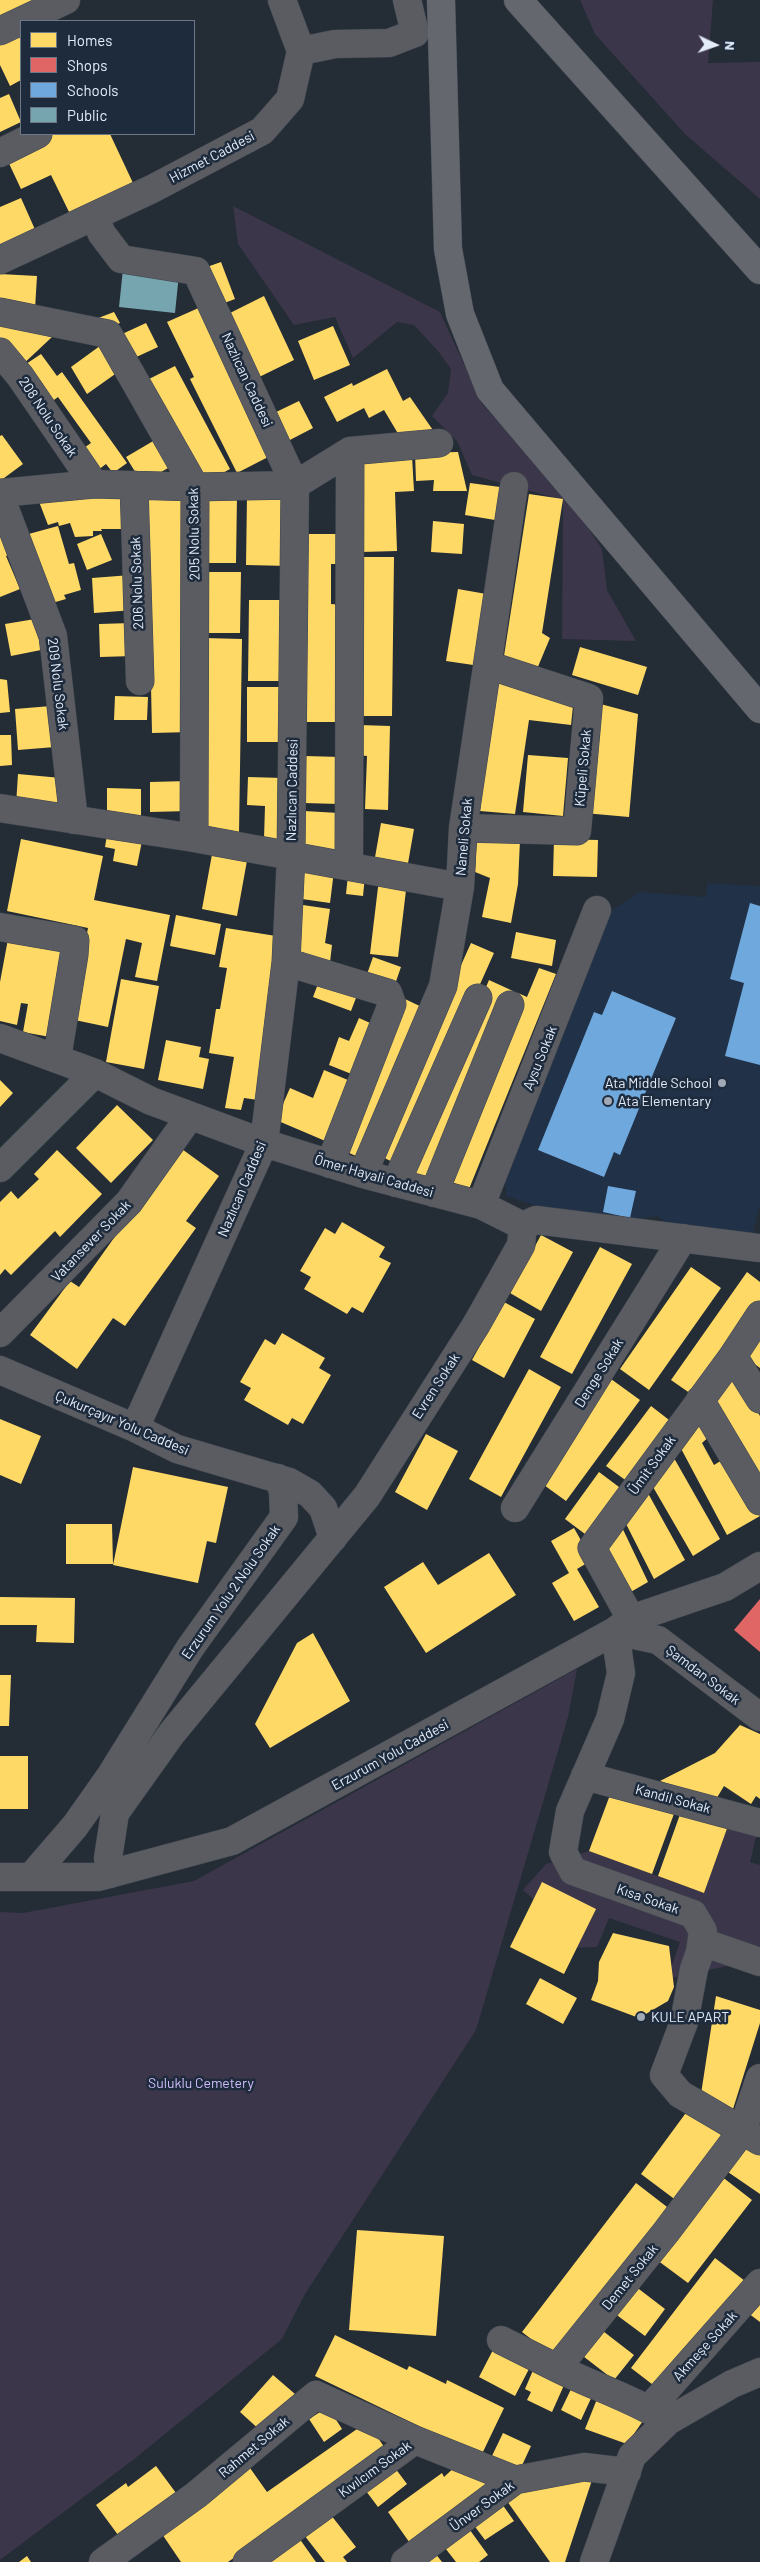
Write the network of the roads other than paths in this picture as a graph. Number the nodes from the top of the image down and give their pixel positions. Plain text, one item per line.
1 (66, 0) edge
2 (282, 0) edge
3 (407, 0) edge
4 (441, 0) edge
5 (518, 0) edge
6 (23, 20) edge
7 (20, 22) edge
8 (0, 31) edge
9 (300, 51) junction
10 (36, 135) edge
11 (0, 153) edge
12 (94, 216) junction
13 (0, 260) edge
14 (760, 270) edge
15 (0, 312) edge
16 (0, 352) edge
17 (439, 443) dead end
18 (350, 451) junction
19 (94, 484) junction
20 (134, 485) junction
21 (295, 485) junction
22 (514, 486) dead end
23 (195, 487) junction
24 (0, 495) edge
25 (488, 665) junction
26 (140, 681) dead end
27 (760, 710) edge
28 (0, 808) edge
29 (74, 820) junction
30 (463, 828) junction
31 (194, 838) junction
32 (291, 856) junction
33 (349, 865) junction
34 (460, 887) junction
35 (597, 910) dead end
36 (0, 927) edge
37 (286, 962) junction
38 (478, 998) dead end
39 (510, 1006) dead end
40 (0, 1038) edge
41 (57, 1058) junction
42 (94, 1073) junction
43 (190, 1116) junction
44 (264, 1143) junction
45 (330, 1164) junction
46 (0, 1168) edge
47 (363, 1174) junction
48 (396, 1183) junction
49 (434, 1193) junction
50 (481, 1205) junction
51 (530, 1223) junction
52 (683, 1238) junction
53 (760, 1248) edge
54 (760, 1315) edge
55 (0, 1333) edge
56 (733, 1356) junction
57 (0, 1370) edge
58 (760, 1399) edge
59 (700, 1400) junction
60 (135, 1428) junction
61 (278, 1478) junction
62 (760, 1502) edge
63 (515, 1508) dead end
64 (333, 1538) junction
65 (760, 1566) edge
66 (623, 1625) junction
67 (157, 1700) junction
68 (760, 1717) edge
69 (180, 1723) junction
70 (585, 1776) junction
71 (760, 1823) edge
72 (110, 1874) junction
73 (0, 1877) edge
74 (31, 1877) junction
75 (702, 1942) junction
76 (760, 1962) edge
77 (760, 2078) edge
78 (751, 2136) edge
79 (760, 2283) edge
80 (501, 2340) dead end
81 (557, 2368) junction
82 (760, 2372) edge
83 (659, 2415) junction
84 (415, 2440) junction
85 (627, 2472) junction
86 (515, 2480) junction
87 (103, 2562) edge
88 (247, 2562) edge
89 (405, 2562) edge
90 (594, 2562) edge

1 - 6 street
2 - 9 street
3 - 9 street
4 - 27 main road
5 - 14 main road
7 - 8 street
9 - 12 street, Hizmet Caddesi
10 - 11 street
12 - 13 street, Hizmet Caddesi
12 - 21 street, Nazlıcan Caddesi
15 - 23 street, 205 Nolu Sokak
16 - 19 street, 208 Nolu Sokak
17 - 18 street
18 - 21 street
18 - 33 street
19 - 20 street
19 - 24 street
20 - 23 street
20 - 26 street, 206 Nolu Sokak
21 - 23 street
21 - 32 street, Nazlıcan Caddesi
22 - 25 street, Naneli Sokak
23 - 31 street, 205 Nolu Sokak
24 - 29 street, 209 Nolu Sokak
25 - 30 street, Naneli Sokak
25 - 30 street, Küpeli Sokak
28 - 29 street
29 - 31 street
30 - 34 street, Naneli Sokak
31 - 32 street
32 - 33 street
32 - 37 street, Nazlıcan Caddesi
33 - 34 street
34 - 47 street, Naneli Sokak
35 - 50 street, Aysu Sokak
36 - 41 street
37 - 44 street, Nazlıcan Caddesi
37 - 45 street
38 - 48 street
39 - 49 street
40 - 41 street, Ömer Hayali Caddesi
41 - 42 street, Ömer Hayali Caddesi
42 - 43 street, Ömer Hayali Caddesi
42 - 46 street
43 - 44 street, Ömer Hayali Caddesi
43 - 55 street, Vatansever Sokak
44 - 45 street, Ömer Hayali Caddesi
44 - 60 street, Nazlıcan Caddesi
45 - 47 street, Ömer Hayali Caddesi
47 - 48 street, Ömer Hayali Caddesi
48 - 49 street, Ömer Hayali Caddesi
49 - 50 street, Ömer Hayali Caddesi
50 - 51 street, Ömer Hayali Caddesi
51 - 52 street, Ömer Hayali Caddesi
51 - 64 street, Evren Sokak
52 - 53 street, Ömer Hayali Caddesi
52 - 63 street, Denge Sokak
54 - 56 street, Ümit Sokak
56 - 58 street
56 - 59 street, Ümit Sokak
57 - 60 street, Çukurçayır Yolu Caddesi
59 - 62 street
59 - 66 street, Ümit Sokak
60 - 61 street, Çukurçayır Yolu Caddesi
61 - 64 street, Çukurçayır Yolu Caddesi
61 - 67 street, Erzurum Yolu 2 Nolu Sokak
64 - 69 street
65 - 66 street, Erzurum Yolu Caddesi
66 - 68 street, Şamdan Sokak
66 - 70 street, Kısa Sokak
66 - 72 street, Erzurum Yolu Caddesi
67 - 69 street
67 - 74 street, Erzurum Yolu 2 Nolu Sokak
69 - 72 street
70 - 71 street, Kandil Sokak
70 - 75 street, Kısa Sokak
72 - 74 street, Erzurum Yolu Caddesi
73 - 74 street, Erzurum Yolu Caddesi
75 - 76 street
75 - 78 street, Kısa Sokak
77 - 78 street, Demet Sokak
78 - 81 street, Demet Sokak
79 - 83 street, Akmeşe Sokak
80 - 81 street
81 - 83 street
82 - 83 street
83 - 85 street
84 - 86 street, Kıvılcım Sokak
84 - 87 street, Rahmet Sokak
84 - 88 street, Kıvılcım Sokak
85 - 86 street, Ünver Sokak
85 - 90 street
86 - 89 street, Ünver Sokak

